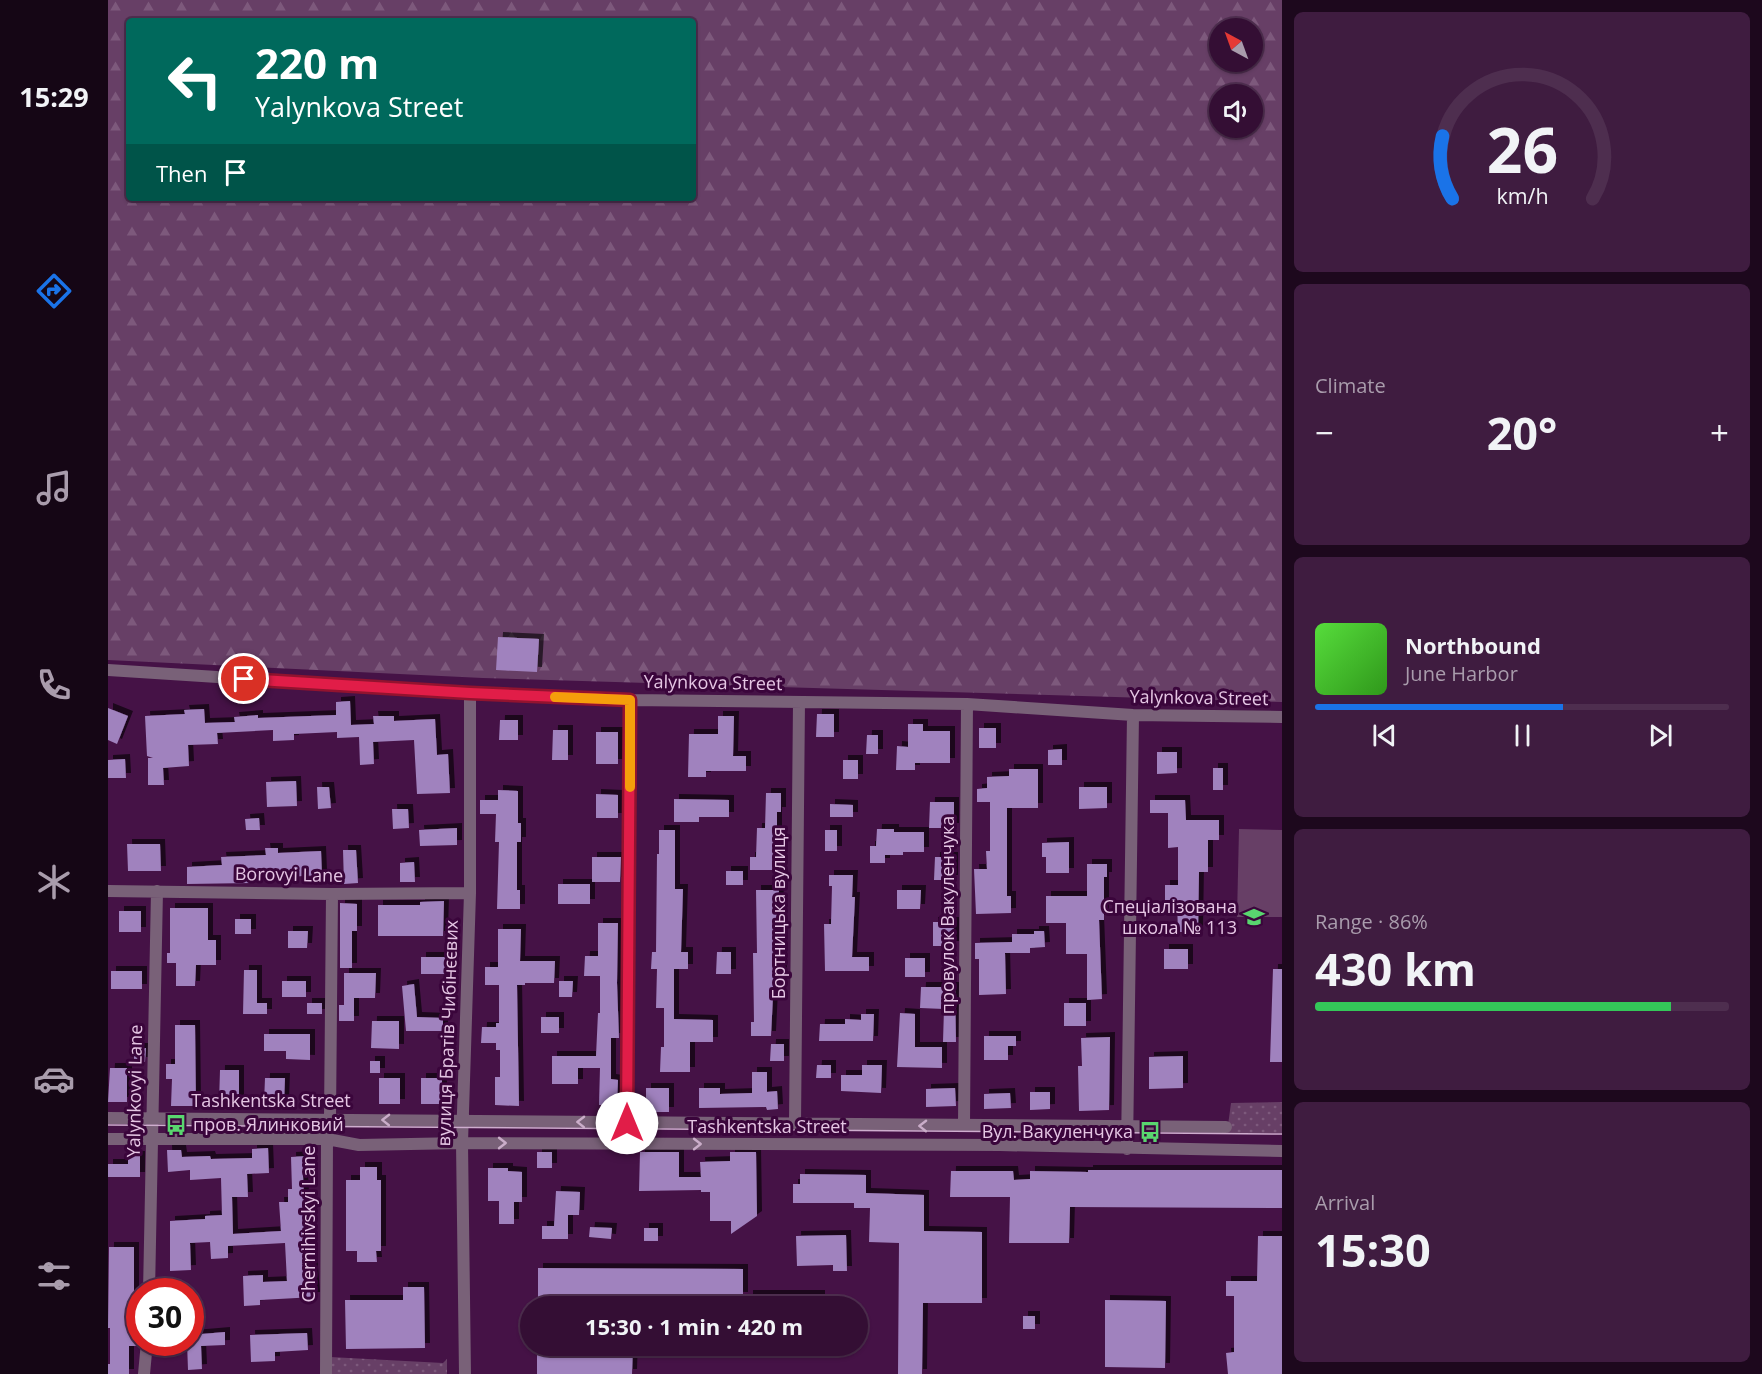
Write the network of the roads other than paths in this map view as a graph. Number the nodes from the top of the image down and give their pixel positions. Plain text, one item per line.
1 (108, 670) edge
2 (470, 693) junction
3 (630, 700) junction
4 (799, 702) junction
5 (968, 704) junction
6 (1133, 715) junction
7 (1282, 717) edge
8 (108, 891) edge
9 (157, 891) junction
10 (470, 893) junction
11 (332, 894) junction
12 (108, 1118) edge
13 (153, 1118) junction
14 (330, 1119) junction
15 (463, 1121) junction
16 (627, 1123) junction
17 (795, 1124) junction
18 (964, 1126) junction
19 (1128, 1126) junction
20 (1226, 1127) dead end
21 (108, 1139) edge
22 (152, 1139) junction
23 (327, 1139) junction
24 (462, 1143) junction
25 (1127, 1149) junction
26 (1282, 1151) edge
27 (148, 1278) edge
28 (146, 1356) edge
29 (144, 1374) edge
30 (326, 1374) edge
31 (465, 1374) edge

1 - 2 street, Yalynkova Street
2 - 3 street, Yalynkova Street
2 - 10 street, вулиця Братів Чибінєєвих
3 - 4 street, Yalynkova Street
3 - 16 street
4 - 5 street, Yalynkova Street
4 - 17 street, Бортницька вулиця
5 - 6 street, Yalynkova Street
5 - 18 street, провулок Вакуленчука
6 - 7 street, Yalynkova Street
6 - 19 street
8 - 9 street, Borovyi Lane
9 - 11 street, Borovyi Lane
9 - 13 street, Yalynkovyi Lane
10 - 11 street, Borovyi Lane
10 - 15 street, вулиця Братів Чибінєєвих
11 - 14 street, Chernihivskyi Lane
12 - 13 street, Tashkentska Street
13 - 14 street, Tashkentska Street
13 - 22 street, Yalynkovyi Lane
15 -> 14 street, Tashkentska Street
14 - 23 street, Chernihivskyi Lane
16 -> 15 street, Tashkentska Street
15 - 24 street, вулиця Братів Чибінєєвих
16 - 17 street, Tashkentska Street
18 -> 17 street, Tashkentska Street
18 - 19 street, Tashkentska Street
19 - 20 street, Tashkentska Street
19 - 25 street
21 - 22 street, Tashkentska Street
22 - 23 street, Tashkentska Street
22 - 27 street, Yalynkovyi Lane
23 - 24 street, Tashkentska Street
23 - 30 street, Chernihivskyi Lane
24 -> 25 street, Tashkentska Street
24 - 31 street, вулиця Братів Чибінєєвих
25 - 26 street, Tashkentska Street
28 - 29 street

